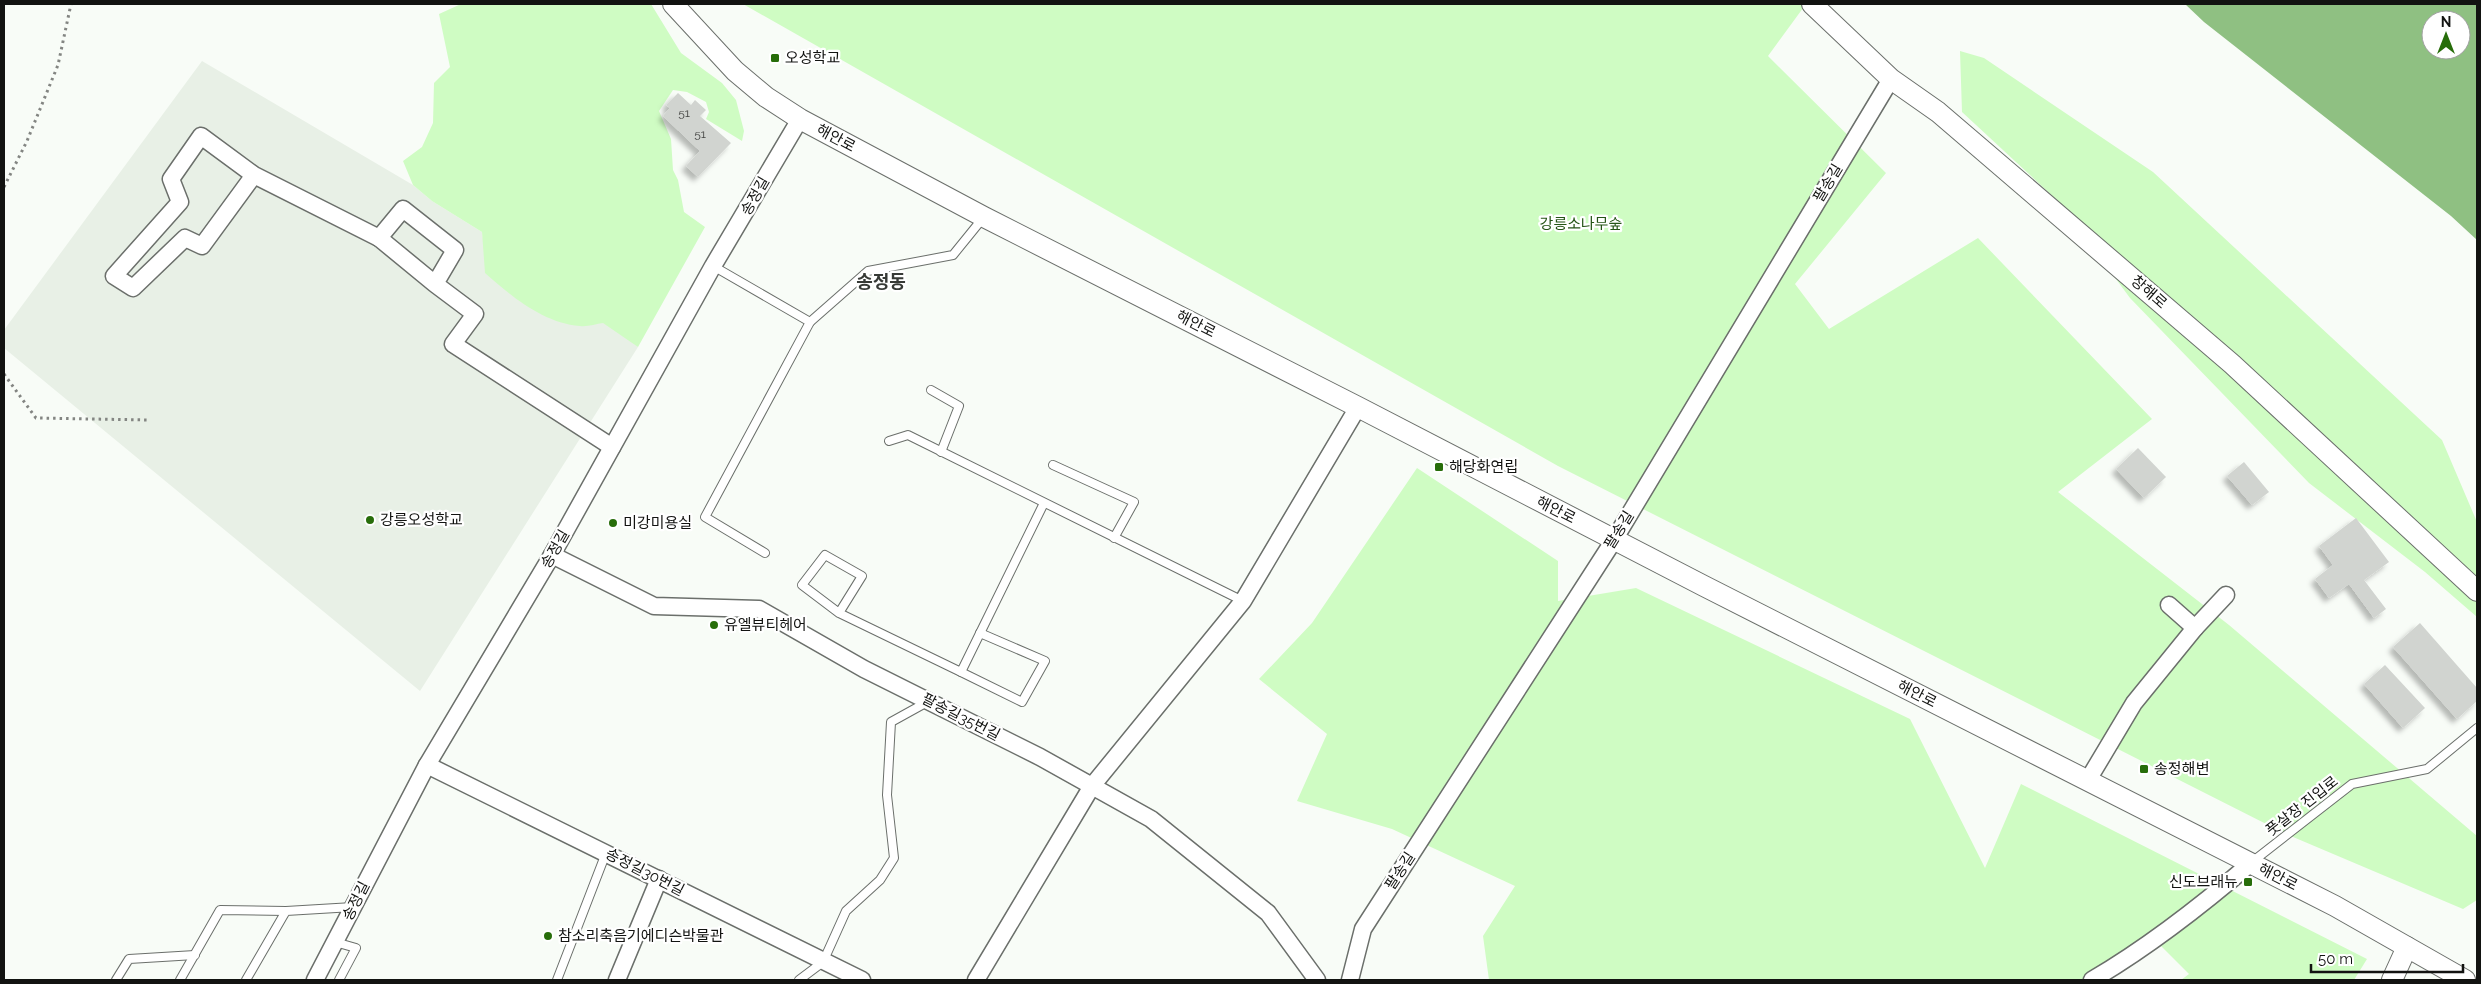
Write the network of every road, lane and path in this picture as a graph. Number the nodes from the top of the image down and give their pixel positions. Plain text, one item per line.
1 (71, 4) edge
2 (673, 4) edge
3 (1812, 4) edge
4 (1891, 78) junction
5 (800, 119) junction
6 (254, 175) junction
7 (4, 187) edge
8 (984, 216) junction
9 (379, 238) junction
10 (713, 266) junction
11 (435, 284) junction
12 (810, 322) junction
13 (4, 374) edge
14 (931, 390) dead end
15 (1358, 407) junction
16 (149, 420) dead end
17 (889, 441) dead end
18 (612, 448) junction
19 (941, 452) junction
20 (1053, 465) dead end
21 (1044, 503) junction
22 (1114, 538) junction
23 (1614, 540) junction
24 (765, 552) dead end
25 (552, 555) junction
26 (2477, 590) edge
27 (2226, 595) dead end
28 (1242, 601) junction
29 (2169, 605) dead end
30 (839, 613) junction
31 (2195, 628) junction
32 (980, 633) junction
33 (961, 672) junction
34 (929, 701) junction
35 (2477, 728) edge
36 (427, 765) junction
37 (2088, 780) junction
38 (1092, 786) junction
39 (606, 853) junction
40 (2251, 863) junction
41 (659, 879) junction
42 (353, 907) junction
43 (286, 911) junction
44 (335, 942) junction
45 (2407, 946) junction
46 (195, 955) junction
47 (823, 962) junction
48 (116, 980) edge
49 (180, 980) edge
50 (246, 980) edge
51 (315, 980) edge
52 (339, 980) edge
53 (558, 980) edge
54 (617, 980) edge
55 (799, 980) edge
56 (862, 980) edge
57 (976, 980) edge
58 (1317, 980) edge
59 (1350, 980) edge
60 (2092, 980) edge
61 (2392, 980) edge
62 (2465, 980) edge

1 - 7 path
2 - 5 street, 해안로
3 - 4 street, 창해로
4 - 23 street, 팔송길
4 - 26 street, 창해로
5 - 8 street, 해안로
5 - 10 street, 송정길
6 - 6 street
6 - 9 street
8 - 12 lane
8 - 15 street, 해안로
9 - 11 street
9 - 11 street
10 - 12 lane
10 - 18 street, 송정길
11 - 18 street
12 - 24 lane
13 - 16 path
14 - 19 lane
15 - 23 street, 해안로
15 - 28 street
17 - 19 lane
18 - 25 street, 송정길
19 - 21 lane
20 - 22 lane
21 - 22 lane
21 - 32 lane
22 - 28 lane
23 - 37 street, 해안로
23 - 59 street, 팔송길
25 - 34 street, 팔송길35번길
25 - 36 street, 송정길
27 - 31 street
28 - 38 street
29 - 31 street
30 - 30 lane
30 - 33 lane
31 - 37 street
32 - 33 lane
32 - 33 lane
34 - 38 street, 팔송길35번길
34 - 47 lane
35 - 40 lane, 풋살장 진입로
36 - 39 street, 송정길30번길
36 - 42 street, 송정길
37 - 40 street, 해안로
38 - 57 street
38 - 58 street, 팔송길35번길
39 - 41 street, 송정길30번길
39 - 53 lane
40 - 45 street, 해안로
40 - 60 street
41 - 47 street, 송정길30번길
41 - 54 street
42 - 43 lane
42 - 44 street, 송정길
43 - 46 lane
43 - 50 lane
44 - 51 street, 송정길
44 - 52 lane
45 - 61 street
45 - 62 street, 해안로
46 - 48 lane
46 - 49 lane
47 - 55 lane
47 - 56 street, 송정길30번길

